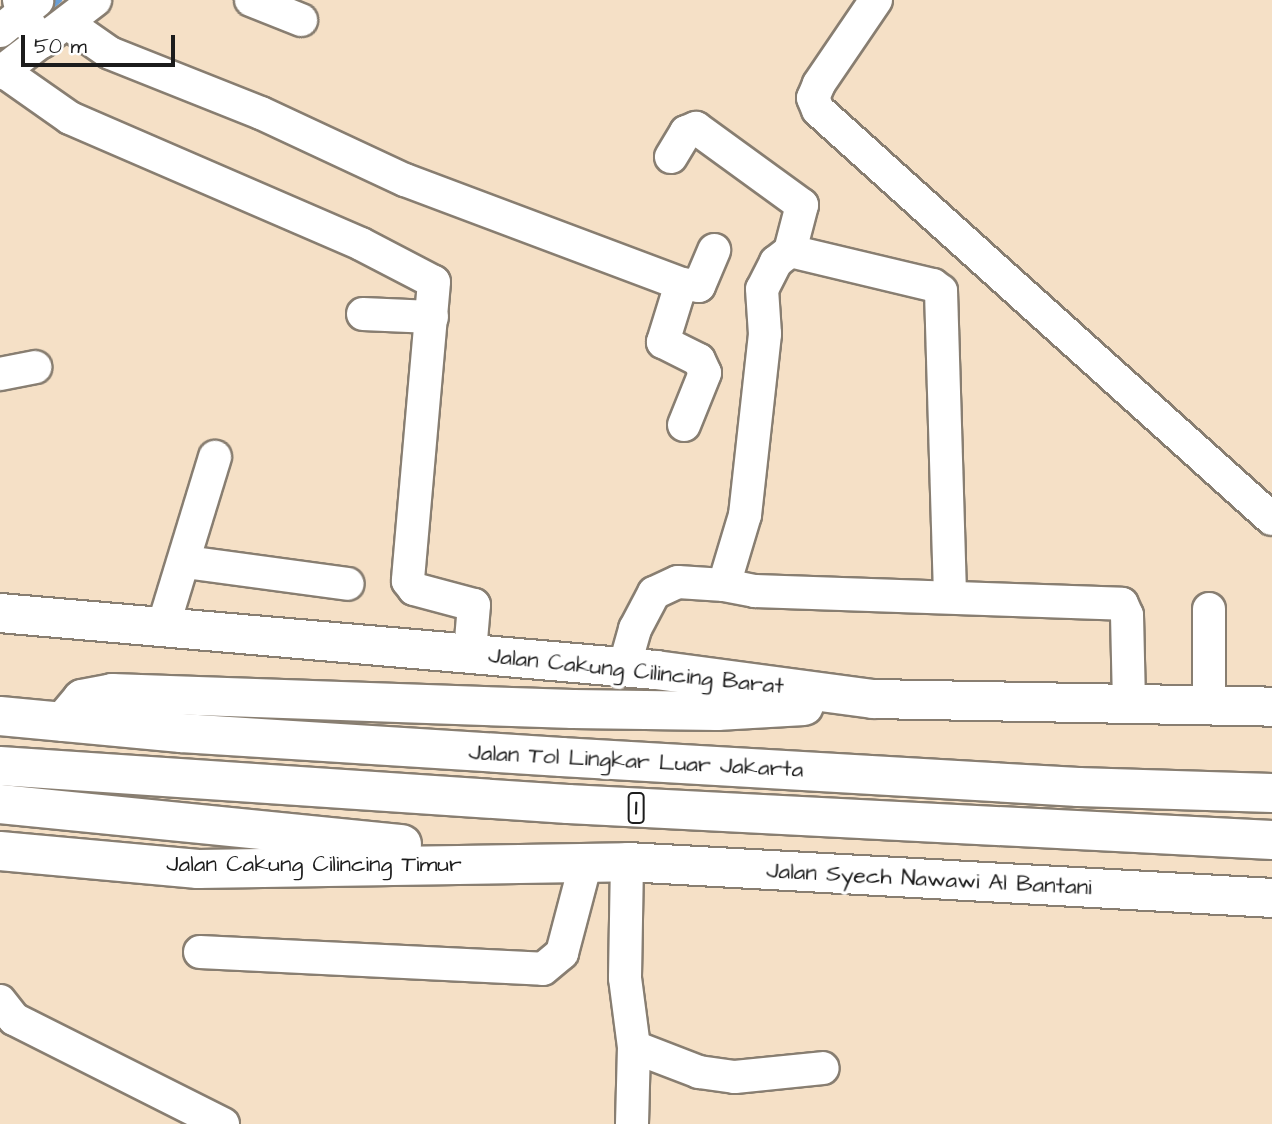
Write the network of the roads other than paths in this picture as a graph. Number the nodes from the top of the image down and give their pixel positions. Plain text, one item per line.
1 (95, 0) edge
2 (251, 0) edge
3 (876, 0) edge
4 (27, 20) edge
5 (301, 20) dead end
6 (67, 23) junction
7 (2, 72) edge
8 (671, 157) dead end
9 (714, 250) dead end
10 (790, 251) junction
11 (681, 284) junction
12 (363, 314) dead end
13 (432, 317) junction
14 (35, 366) dead end
15 (0, 374) edge
16 (684, 425) dead end
17 (215, 457) dead end
18 (1272, 519) edge
19 (186, 562) junction
20 (348, 584) dead end
21 (723, 585) junction
22 (950, 596) junction
23 (1209, 609) dead end
24 (0, 613) edge
25 (163, 627) junction
26 (470, 652) junction
27 (624, 668) junction
28 (1128, 688) junction
29 (873, 699) junction
30 (1209, 706) junction
31 (1272, 707) edge
32 (0, 716) edge
33 (63, 722) junction
34 (0, 766) edge
35 (1272, 793) edge
36 (0, 804) edge
37 (1272, 840) edge
38 (0, 851) edge
39 (586, 862) junction
40 (626, 862) junction
41 (1272, 898) edge
42 (200, 952) dead end
43 (0, 1001) edge
44 (634, 1047) junction
45 (823, 1068) dead end
46 (223, 1124) edge
47 (632, 1124) edge

1 - 6 street
2 - 5 street
3 - 18 street
4 - 6 street
4 - 7 street
6 - 11 street
7 - 13 street
8 - 10 street
9 - 11 street
10 - 21 street
10 - 22 street
11 - 16 street
12 - 13 street
13 - 26 street
14 - 15 street
17 - 19 street
19 - 20 street
19 - 25 street
21 - 22 street
21 - 27 street
22 - 28 street
23 - 30 street
24 - 25 highway, Jalan Cakung Cilincing Barat
25 - 26 highway, Jalan Cakung Cilincing Barat
26 - 27 highway, Jalan Cakung Cilincing Barat
27 - 29 highway, Jalan Cakung Cilincing Barat
28 - 29 highway, Jalan Cakung Cilincing Barat
28 - 30 highway, Jalan Cakung Cilincing Barat
29 - 33 highway
30 - 31 highway, Jalan Cakung Cilincing Barat
32 - 33 highway, Jalan Tol Lingkar Luar Jakarta / 1
33 - 35 highway, Jalan Tol Lingkar Luar Jakarta / 1
34 - 37 highway, Jalan Tol Lingkar Luar Jakarta / 1
36 - 39 highway
38 - 39 highway, Jalan Cakung Cilincing Timur
39 - 40 highway, Jalan Syech Nawawi Al Bantani
39 - 42 street
40 - 41 highway, Jalan Syech Nawawi Al Bantani
40 - 44 street
43 - 46 street
44 - 45 street
44 - 47 street

